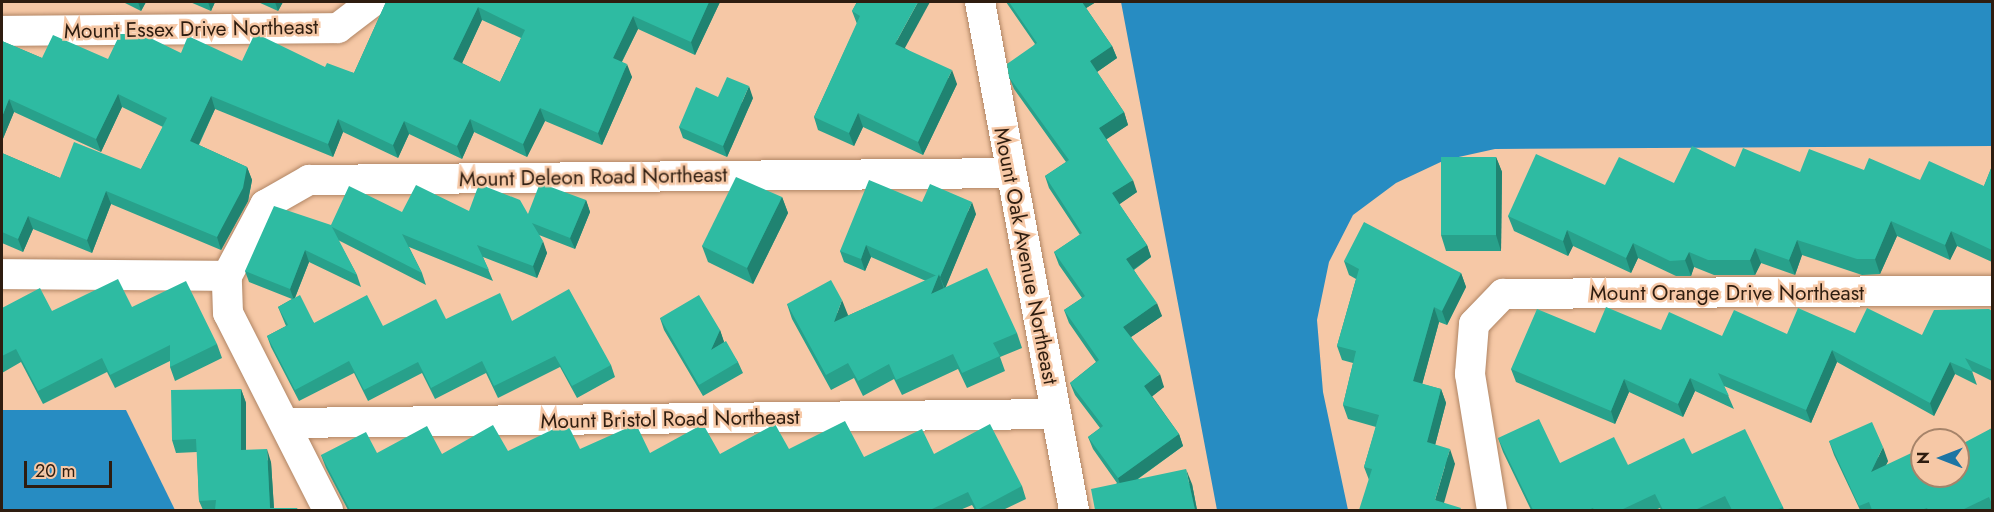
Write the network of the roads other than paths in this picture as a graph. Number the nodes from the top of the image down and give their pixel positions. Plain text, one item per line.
1 (372, 2) edge
2 (980, 2) edge
3 (2, 31) edge
4 (1008, 173) junction
5 (2, 274) edge
6 (227, 276) junction
7 (1992, 291) edge
8 (1056, 414) junction
9 (285, 423) junction
10 (328, 510) edge
11 (1074, 510) edge
12 (1492, 510) edge

1 - 3 street, Mount Essex Drive Northeast
2 - 4 street, Mount Oak Avenue Northeast
4 - 6 street, Mount Deleon Road Northeast
4 - 8 street, Mount Oak Avenue Northeast
5 - 6 street
6 - 9 street
7 - 12 street, Mount Orange Drive Northeast
8 - 9 street, Mount Bristol Road Northeast
8 - 11 street, Mount Oak Avenue Northeast
9 - 10 street

